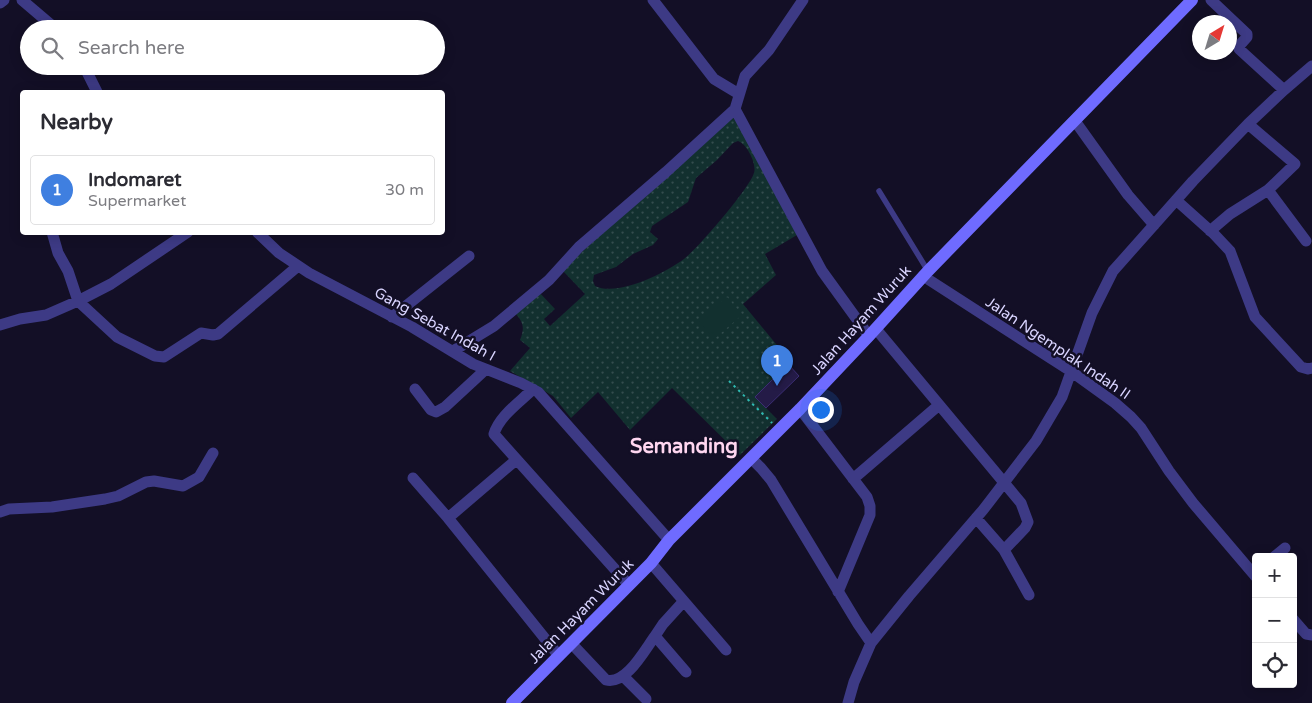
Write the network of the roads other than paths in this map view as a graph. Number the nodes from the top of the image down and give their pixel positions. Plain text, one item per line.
1 (4, 0) edge
2 (22, 0) edge
3 (652, 0) edge
4 (803, 0) edge
5 (1192, 0) edge
6 (1210, 0) edge
7 (0, 3) edge
8 (45, 20) edge
9 (1312, 66) edge
10 (88, 75) edge
11 (96, 90) edge
12 (1284, 90) junction
13 (739, 94) junction
14 (735, 108) junction
15 (1075, 121) junction
16 (1248, 124) junction
17 (1268, 190) junction
18 (879, 191) dead end
19 (1176, 200) junction
20 (1154, 225) junction
21 (1210, 231) junction
22 (53, 235) edge
23 (184, 235) edge
24 (260, 235) edge
25 (1306, 241) dead end
26 (469, 256) dead end
27 (298, 266) junction
28 (925, 273) junction
29 (78, 301) junction
30 (392, 316) junction
31 (0, 325) edge
32 (873, 333) junction
33 (453, 351) junction
34 (1307, 368) edge
35 (485, 370) junction
36 (1072, 372) junction
37 (415, 389) dead end
38 (533, 389) junction
39 (939, 405) junction
40 (800, 410) junction
41 (214, 453) dead end
42 (751, 458) junction
43 (516, 460) junction
44 (413, 478) dead end
45 (853, 479) junction
46 (1004, 483) junction
47 (0, 512) edge
48 (448, 518) junction
49 (976, 518) junction
50 (669, 540) junction
51 (1285, 548) dead end
52 (1004, 550) junction
53 (1279, 553) edge
54 (651, 564) junction
55 (1252, 571) edge
56 (629, 585) junction
57 (838, 592) junction
58 (1029, 595) dead end
59 (683, 602) junction
60 (1297, 624) edge
61 (1312, 635) edge
62 (654, 636) junction
63 (871, 643) junction
64 (572, 644) junction
65 (726, 650) dead end
66 (559, 656) junction
67 (686, 672) dead end
68 (623, 676) junction
69 (646, 699) dead end
70 (512, 703) edge
71 (848, 703) edge

1 - 7 street
2 - 8 street
3 - 13 street
4 - 13 street
5 - 15 main road, Jalan Hayam Wuruk
6 - 12 street
9 - 12 street
10 - 11 street
12 - 16 street
13 - 14 street
14 - 32 street
14 - 33 street
15 - 20 street
15 - 28 main road, Jalan Hayam Wuruk
16 - 17 street
16 - 19 street
17 - 21 street
17 - 25 street
18 - 28 lane
19 - 20 street
19 - 21 street
20 - 36 street
21 - 34 street
22 - 29 street
23 - 29 street
24 - 27 street, Gang Sebat Indah I
26 - 30 street
27 - 29 street
27 - 30 street, Gang Sebat Indah I
28 - 32 main road, Jalan Hayam Wuruk
28 - 36 street, Jalan Ngemplak Indah II
29 - 31 street
30 - 33 street, Gang Sebat Indah I
32 - 39 street
32 - 40 main road, Jalan Hayam Wuruk
33 - 35 street, Gang Sebat Indah I
35 - 37 street
35 - 38 street, Gang Sebat Indah I
36 - 46 street
36 - 55 street, Jalan Ngemplak Indah II
38 - 43 street
38 - 50 street, Gang Sebat Indah I
39 - 45 street
39 - 46 street
40 - 42 main road, Jalan Hayam Wuruk
40 - 45 street
41 - 47 street
42 - 50 main road, Jalan Hayam Wuruk
42 - 57 street
43 - 48 street
43 - 56 street
44 - 48 street
45 - 57 street
46 - 49 street
46 - 52 street
48 - 66 street
49 - 52 street
49 - 63 street
50 - 54 main road, Jalan Hayam Wuruk
51 - 53 street
52 - 58 street
54 - 56 main road, Jalan Hayam Wuruk
54 - 59 street
56 - 64 main road, Jalan Hayam Wuruk
57 - 63 street
59 - 62 street
59 - 65 street
60 - 61 street
62 - 67 street
62 - 68 street
63 - 71 street
64 - 66 main road, Jalan Hayam Wuruk
64 - 68 street
66 - 70 main road, Jalan Hayam Wuruk
68 - 69 street

